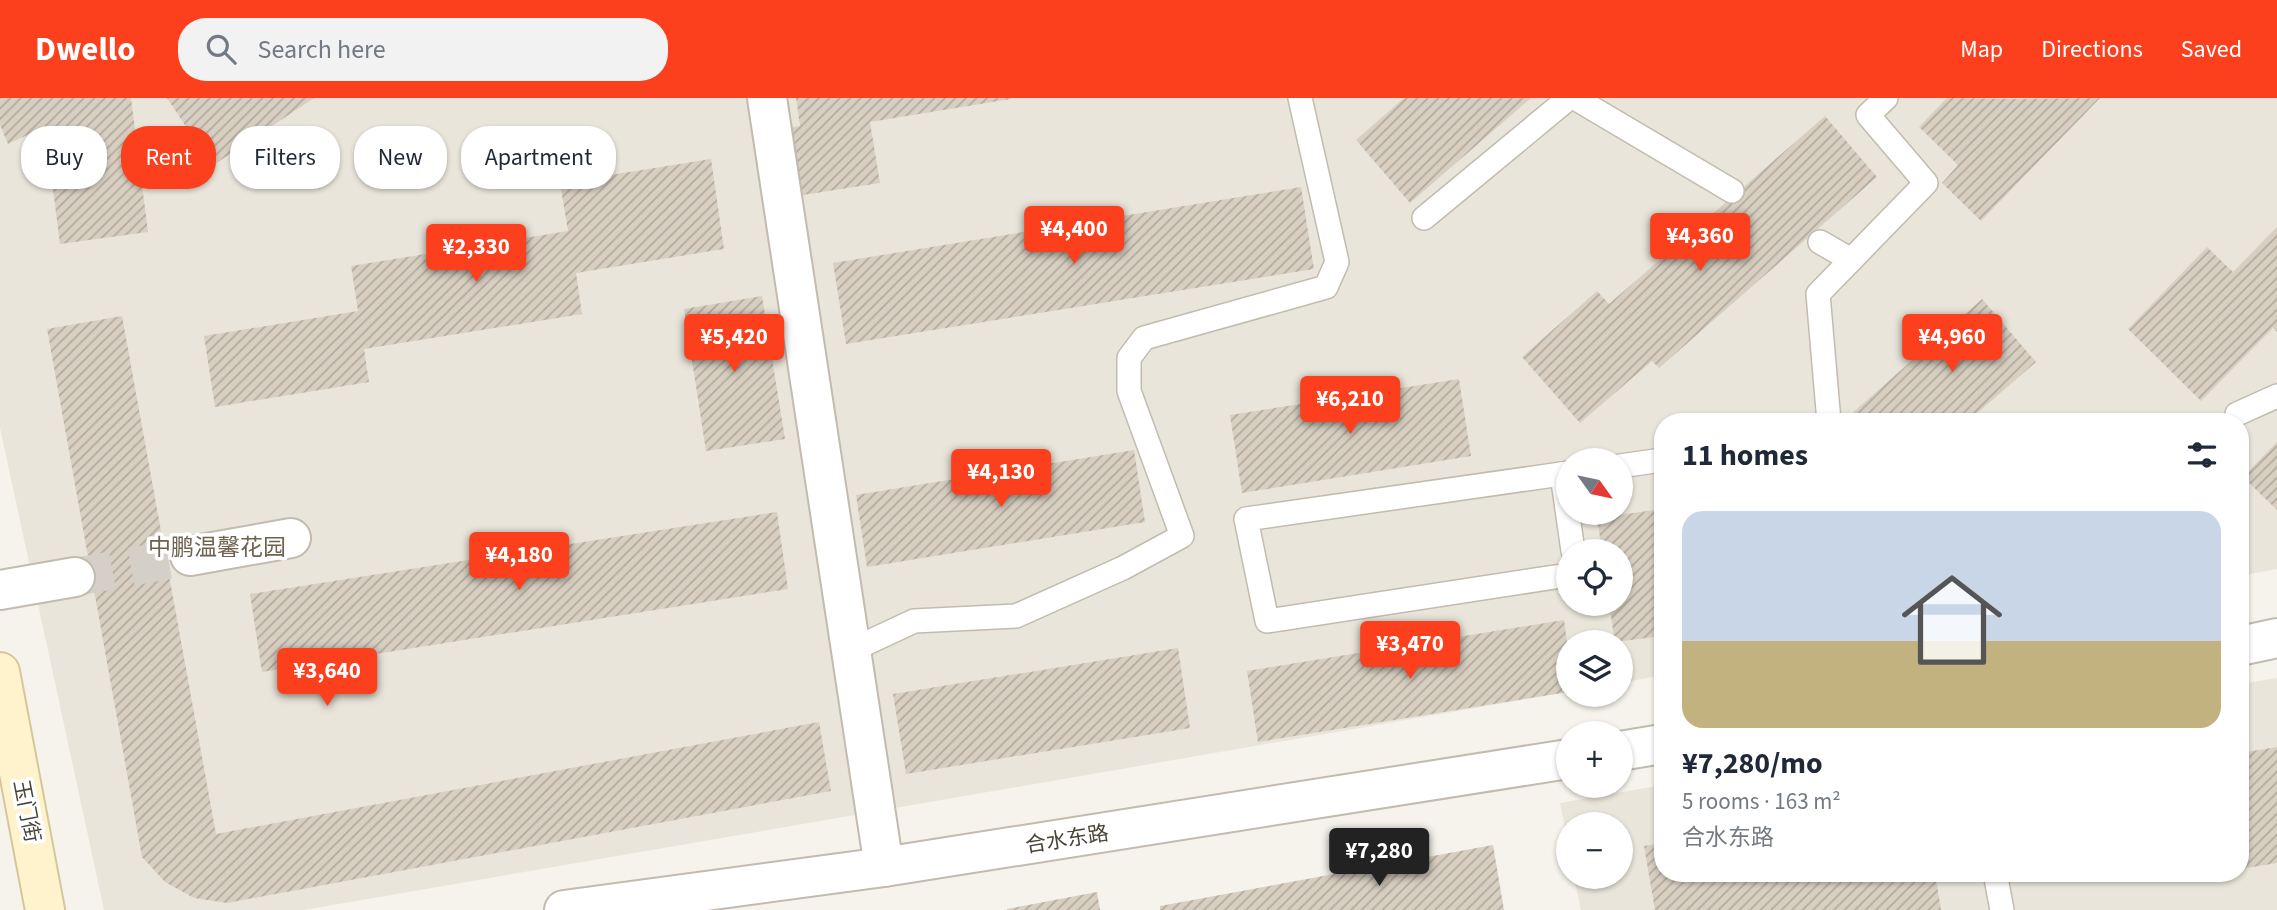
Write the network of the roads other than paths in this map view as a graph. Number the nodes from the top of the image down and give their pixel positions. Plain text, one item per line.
1 (768, 98) edge
2 (1300, 98) edge
3 (1569, 98) edge
4 (1575, 98) edge
5 (1885, 98) edge
6 (1732, 191) dead end
7 (1424, 218) dead end
8 (1820, 242) dead end
9 (1851, 260) junction
10 (2277, 396) edge
11 (1828, 413) edge
12 (2239, 413) edge
13 (1654, 461) edge
14 (1633, 464) edge
15 (1556, 475) edge
16 (291, 538) dead end
17 (190, 556) tunnel mouth
18 (75, 577) tunnel mouth
19 (1556, 577) edge
20 (0, 590) edge
21 (2277, 639) edge
22 (2249, 644) edge
23 (852, 650) junction
24 (0, 671) edge
25 (1654, 745) edge
26 (1633, 749) edge
27 (1556, 761) edge
28 (884, 867) junction
29 (1997, 882) edge
30 (45, 910) edge
31 (564, 910) edge
32 (2001, 910) edge

1 - 23 street
2 - 23 lane
3 - 7 lane
4 - 6 lane
5 - 9 lane
8 - 9 lane
9 - 11 lane
10 - 12 lane
13 - 14 lane
15 - 19 lane
16 - 17 street
18 - 20 street
21 - 22 street
23 - 28 street
24 - 30 street, 玉门街
25 - 26 street
27 - 28 street, 合水东路
28 - 31 street, 合水东路
29 - 32 lane

